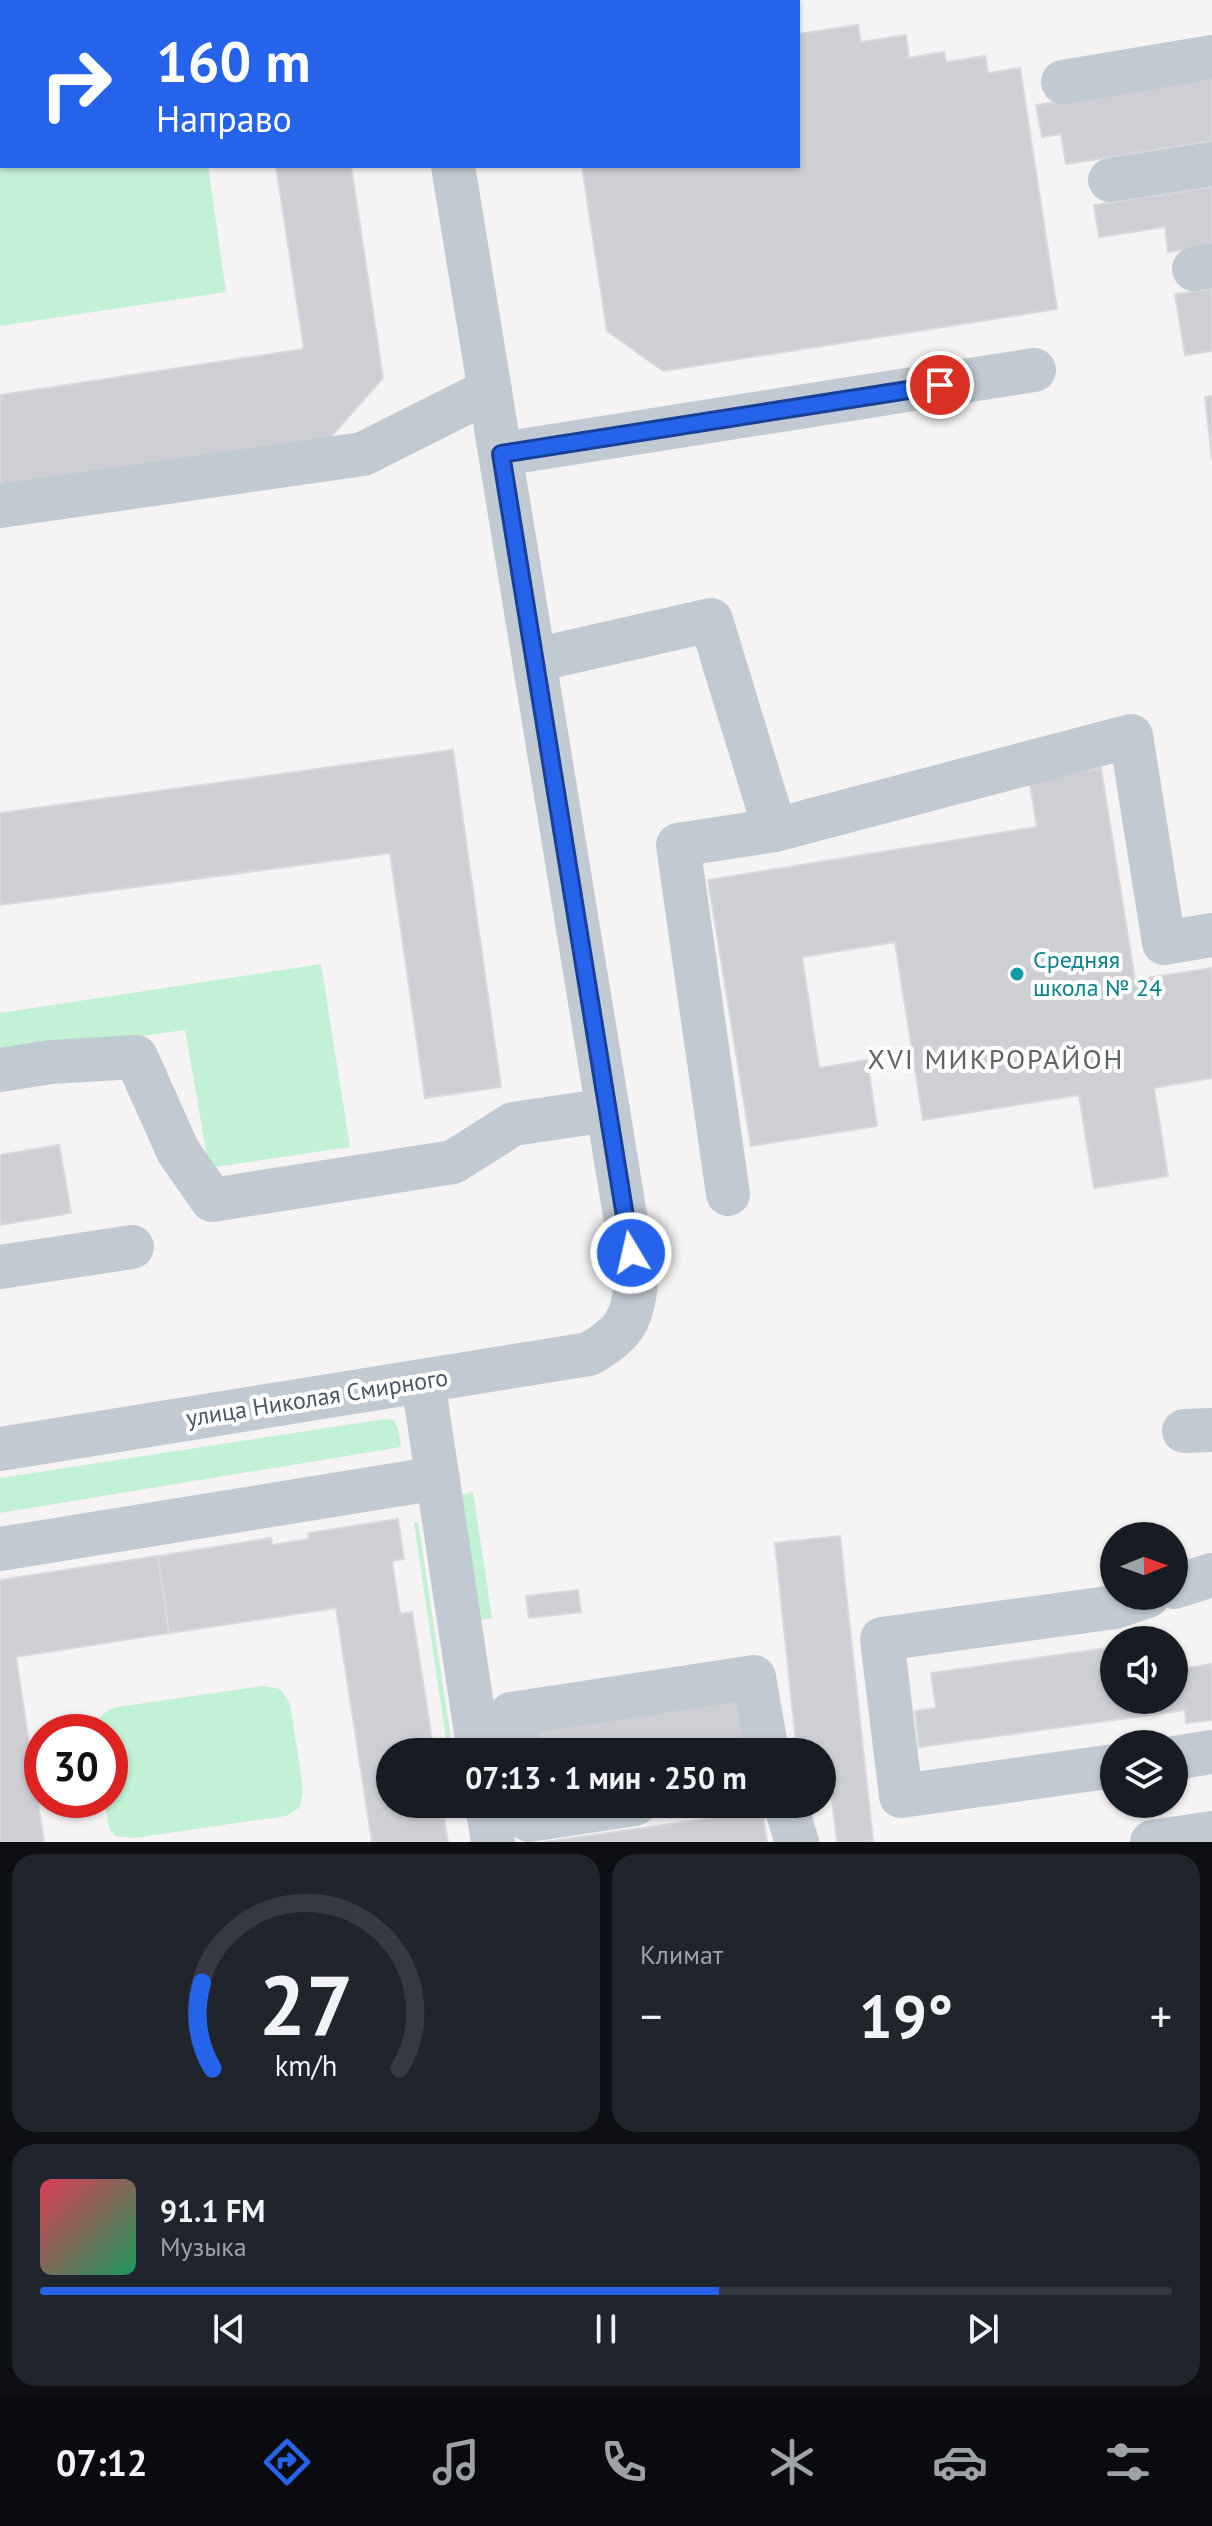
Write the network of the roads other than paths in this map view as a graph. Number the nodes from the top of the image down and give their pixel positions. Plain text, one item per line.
1 (1212, 57) edge
2 (1063, 82) dead end
3 (1212, 164) edge
4 (453, 168) edge
5 (1110, 180) dead end
6 (1034, 370) dead end
7 (490, 390) junction
8 (501, 454) junction
9 (0, 506) edge
10 (535, 660) junction
11 (775, 830) junction
12 (1212, 935) edge
13 (0, 1070) edge
14 (608, 1110) junction
15 (728, 1194) dead end
16 (132, 1247) dead end
17 (0, 1267) edge
18 (423, 1382) junction
19 (0, 1449) edge
20 (438, 1478) junction
21 (0, 1549) edge
22 (1212, 1575) edge
23 (1188, 1583) edge
24 (1100, 1609) edge
25 (477, 1738) edge
26 (517, 1738) edge
27 (765, 1738) edge
28 (1212, 1752) edge
29 (1188, 1756) edge
30 (1100, 1768) edge
31 (489, 1818) edge
32 (789, 1818) edge
33 (1212, 1833) edge
34 (493, 1842) edge
35 (797, 1842) edge
36 (1152, 1842) edge

1 - 2 street
3 - 5 street
4 - 7 street
6 - 8 street
7 - 8 street
7 - 9 street
8 - 10 street
10 - 11 street
10 - 14 street
11 - 12 street
11 - 15 street
13 - 14 street
14 - 18 street, улица Николая Смирного
16 - 17 street
18 - 19 street, улица Николая Смирного
18 - 20 street
20 - 21 street
20 - 25 street
22 - 23 street
24 - 30 street
26 - 27 street
28 - 29 street
31 - 34 street
32 - 35 street
33 - 36 street

